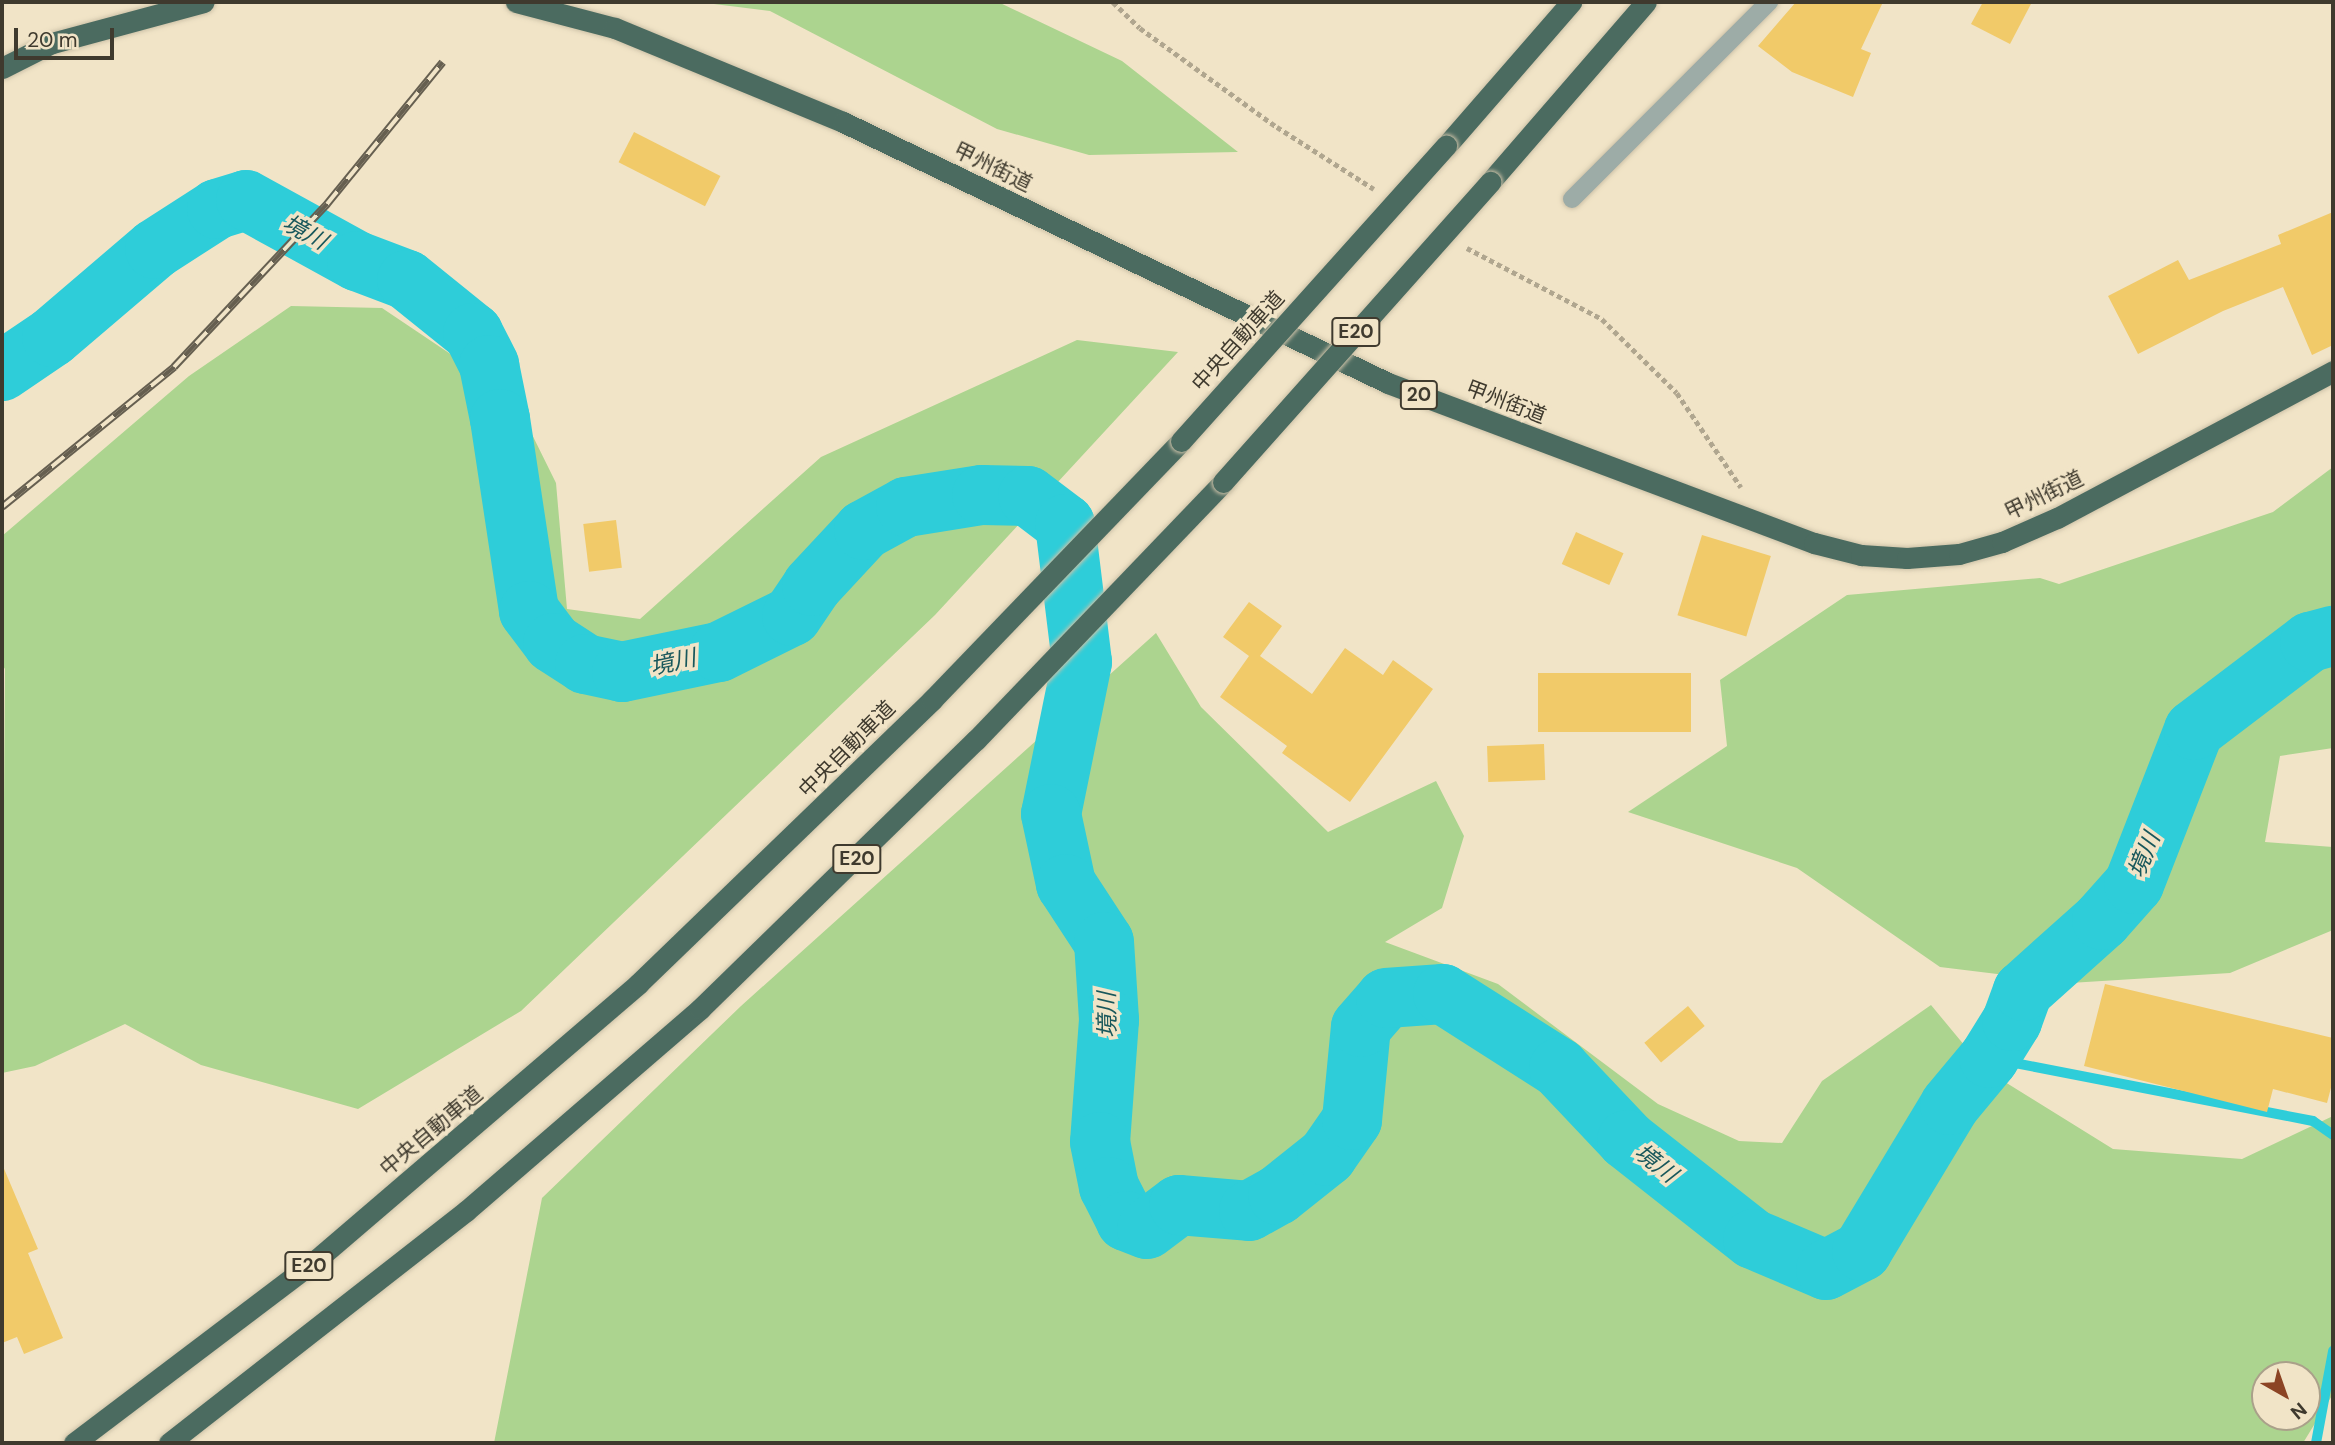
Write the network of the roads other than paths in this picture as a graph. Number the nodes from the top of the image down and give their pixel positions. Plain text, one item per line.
1 (204, 2) edge
2 (516, 2) edge
3 (1571, 2) edge
4 (1646, 2) edge
5 (1769, 2) edge
6 (2, 68) edge
7 (1572, 199) dead end
8 (2333, 372) edge
9 (74, 1443) edge
10 (169, 1443) edge

1 - 6 highway
2 - 8 highway, 甲州街道 / 20
3 - 9 highway, 中央自動車道 / E20, bridge
4 - 10 highway, E20, bridge
5 - 7 street

